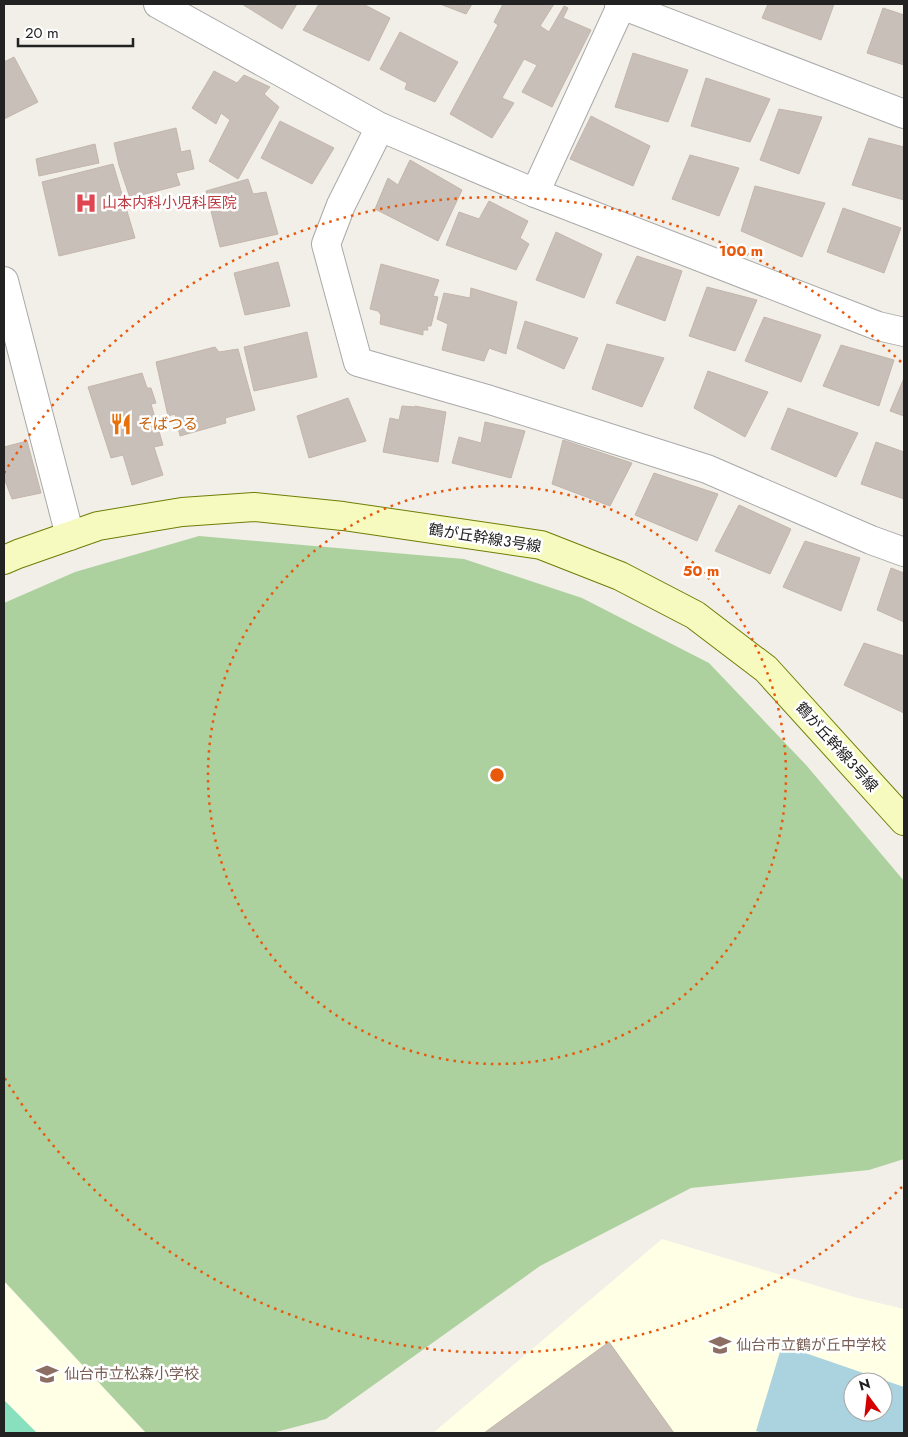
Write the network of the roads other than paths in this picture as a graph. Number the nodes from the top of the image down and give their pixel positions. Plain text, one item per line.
1 (158, 4) edge
2 (621, 4) edge
3 (904, 114) edge
4 (380, 126) junction
5 (536, 193) junction
6 (4, 281) edge
7 (904, 332) edge
8 (70, 536) junction
9 (904, 552) edge
10 (4, 560) edge
11 (904, 822) edge

1 - 4 street
2 - 3 street
2 - 5 street
4 - 5 street
4 - 9 street
5 - 7 street
6 - 8 street
8 - 10 street, 鶴が丘幹線３号線
8 - 11 street, 鶴が丘幹線３号線

